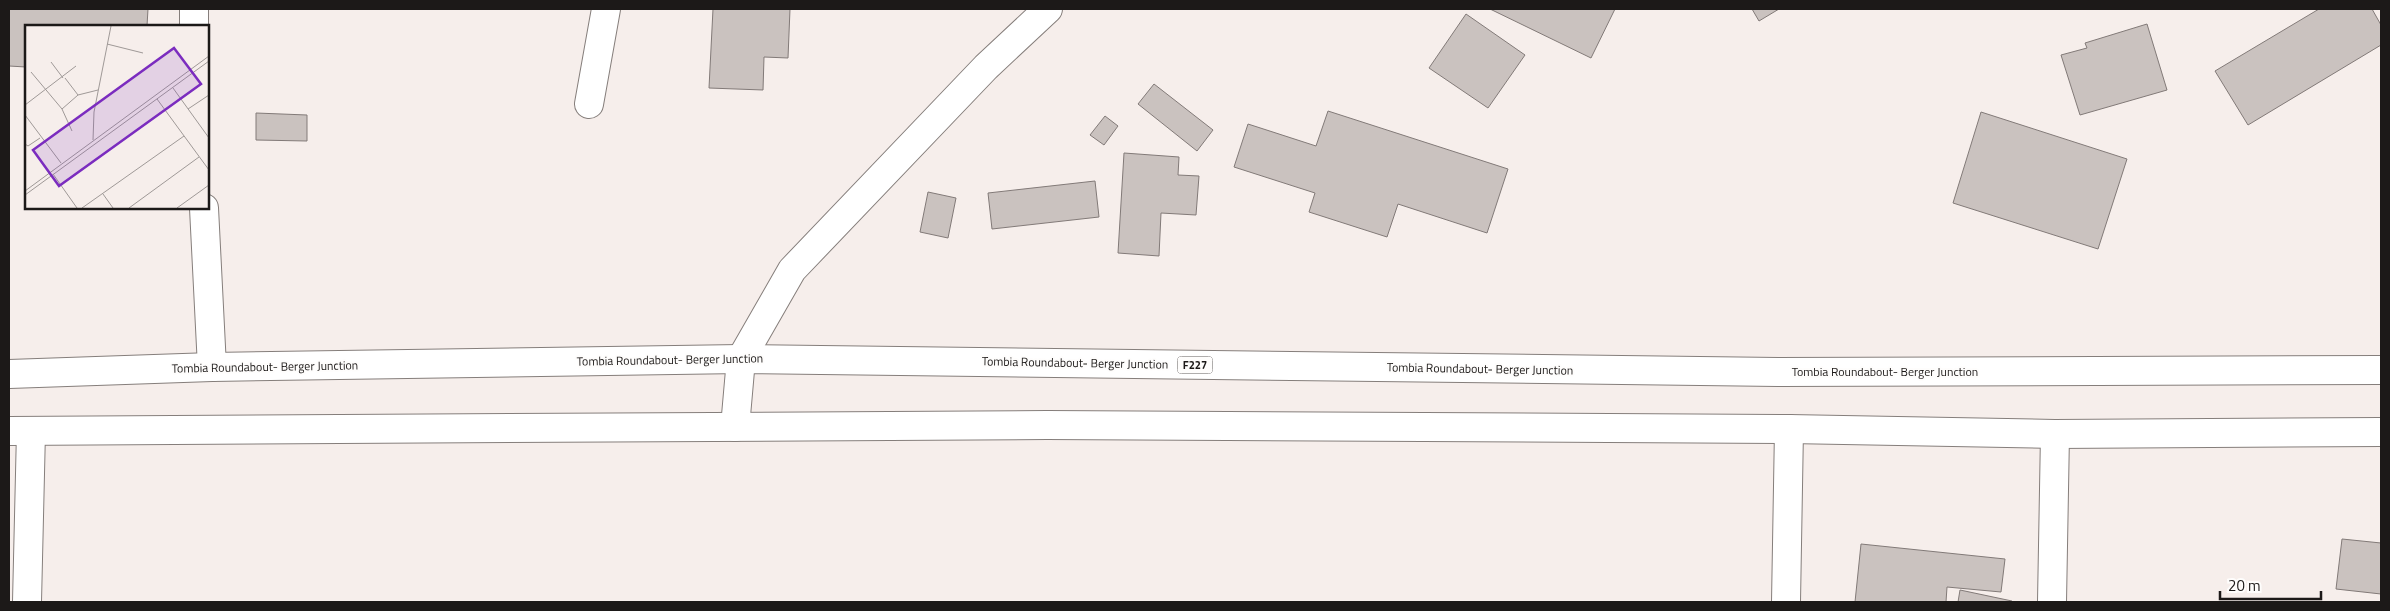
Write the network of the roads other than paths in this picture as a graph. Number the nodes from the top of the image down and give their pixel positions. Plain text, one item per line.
1 (194, 9) edge
2 (606, 9) edge
3 (1048, 9) edge
4 (194, 25) edge
5 (589, 104) dead end
6 (204, 209) edge
7 (741, 359) junction
8 (212, 368) junction
9 (2381, 370) edge
10 (9, 374) edge
11 (735, 427) junction
12 (1788, 429) junction
13 (20, 431) edge
14 (2381, 432) edge
15 (2055, 434) junction
16 (27, 602) edge
17 (1786, 602) edge
18 (2052, 602) edge

1 - 4 main road
2 - 5 main road
3 - 7 main road
6 - 8 main road
7 - 8 main road, Tombia Roundabout- Berger Junction / F227
7 - 9 main road, Tombia Roundabout- Berger Junction / F227
7 - 11 main road
8 - 10 main road, Tombia Roundabout- Berger Junction / F227
11 - 12 main road
11 - 13 main road
12 - 15 main road
12 - 17 main road
13 - 16 main road
14 - 15 main road
15 - 18 main road

